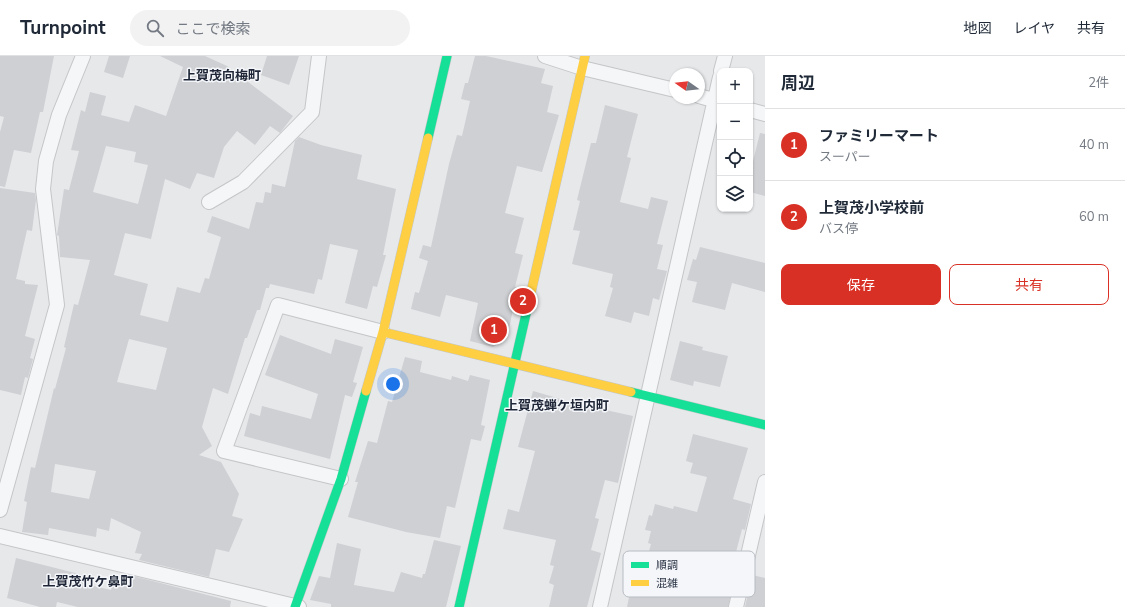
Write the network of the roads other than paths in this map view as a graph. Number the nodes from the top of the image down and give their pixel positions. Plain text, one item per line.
1 (83, 56) edge
2 (319, 56) edge
3 (447, 56) edge
4 (545, 56) edge
5 (725, 56) edge
6 (583, 62) edge
7 (722, 68) edge
8 (669, 88) edge
9 (705, 98) edge
10 (717, 101) edge
11 (753, 111) edge
12 (765, 114) edge
13 (209, 202) dead end
14 (383, 332) junction
15 (515, 364) junction
16 (648, 396) junction
17 (765, 425) edge
18 (341, 479) junction
19 (765, 482) edge
20 (0, 510) edge
21 (0, 536) edge
22 (749, 551) edge
23 (738, 597) edge
24 (296, 607) edge
25 (459, 607) edge
26 (600, 607) edge
27 (736, 607) edge

1 - 20 street
2 - 13 street
3 - 14 street
4 - 6 street
5 - 7 street
6 - 8 street
6 - 15 street
9 - 10 street
10 - 16 street
11 - 12 street
14 - 15 street
14 - 18 street
14 - 18 street
15 - 16 street
15 - 25 street
16 - 17 street
16 - 26 street
18 - 24 street
19 - 22 street
21 - 24 street
23 - 27 street

